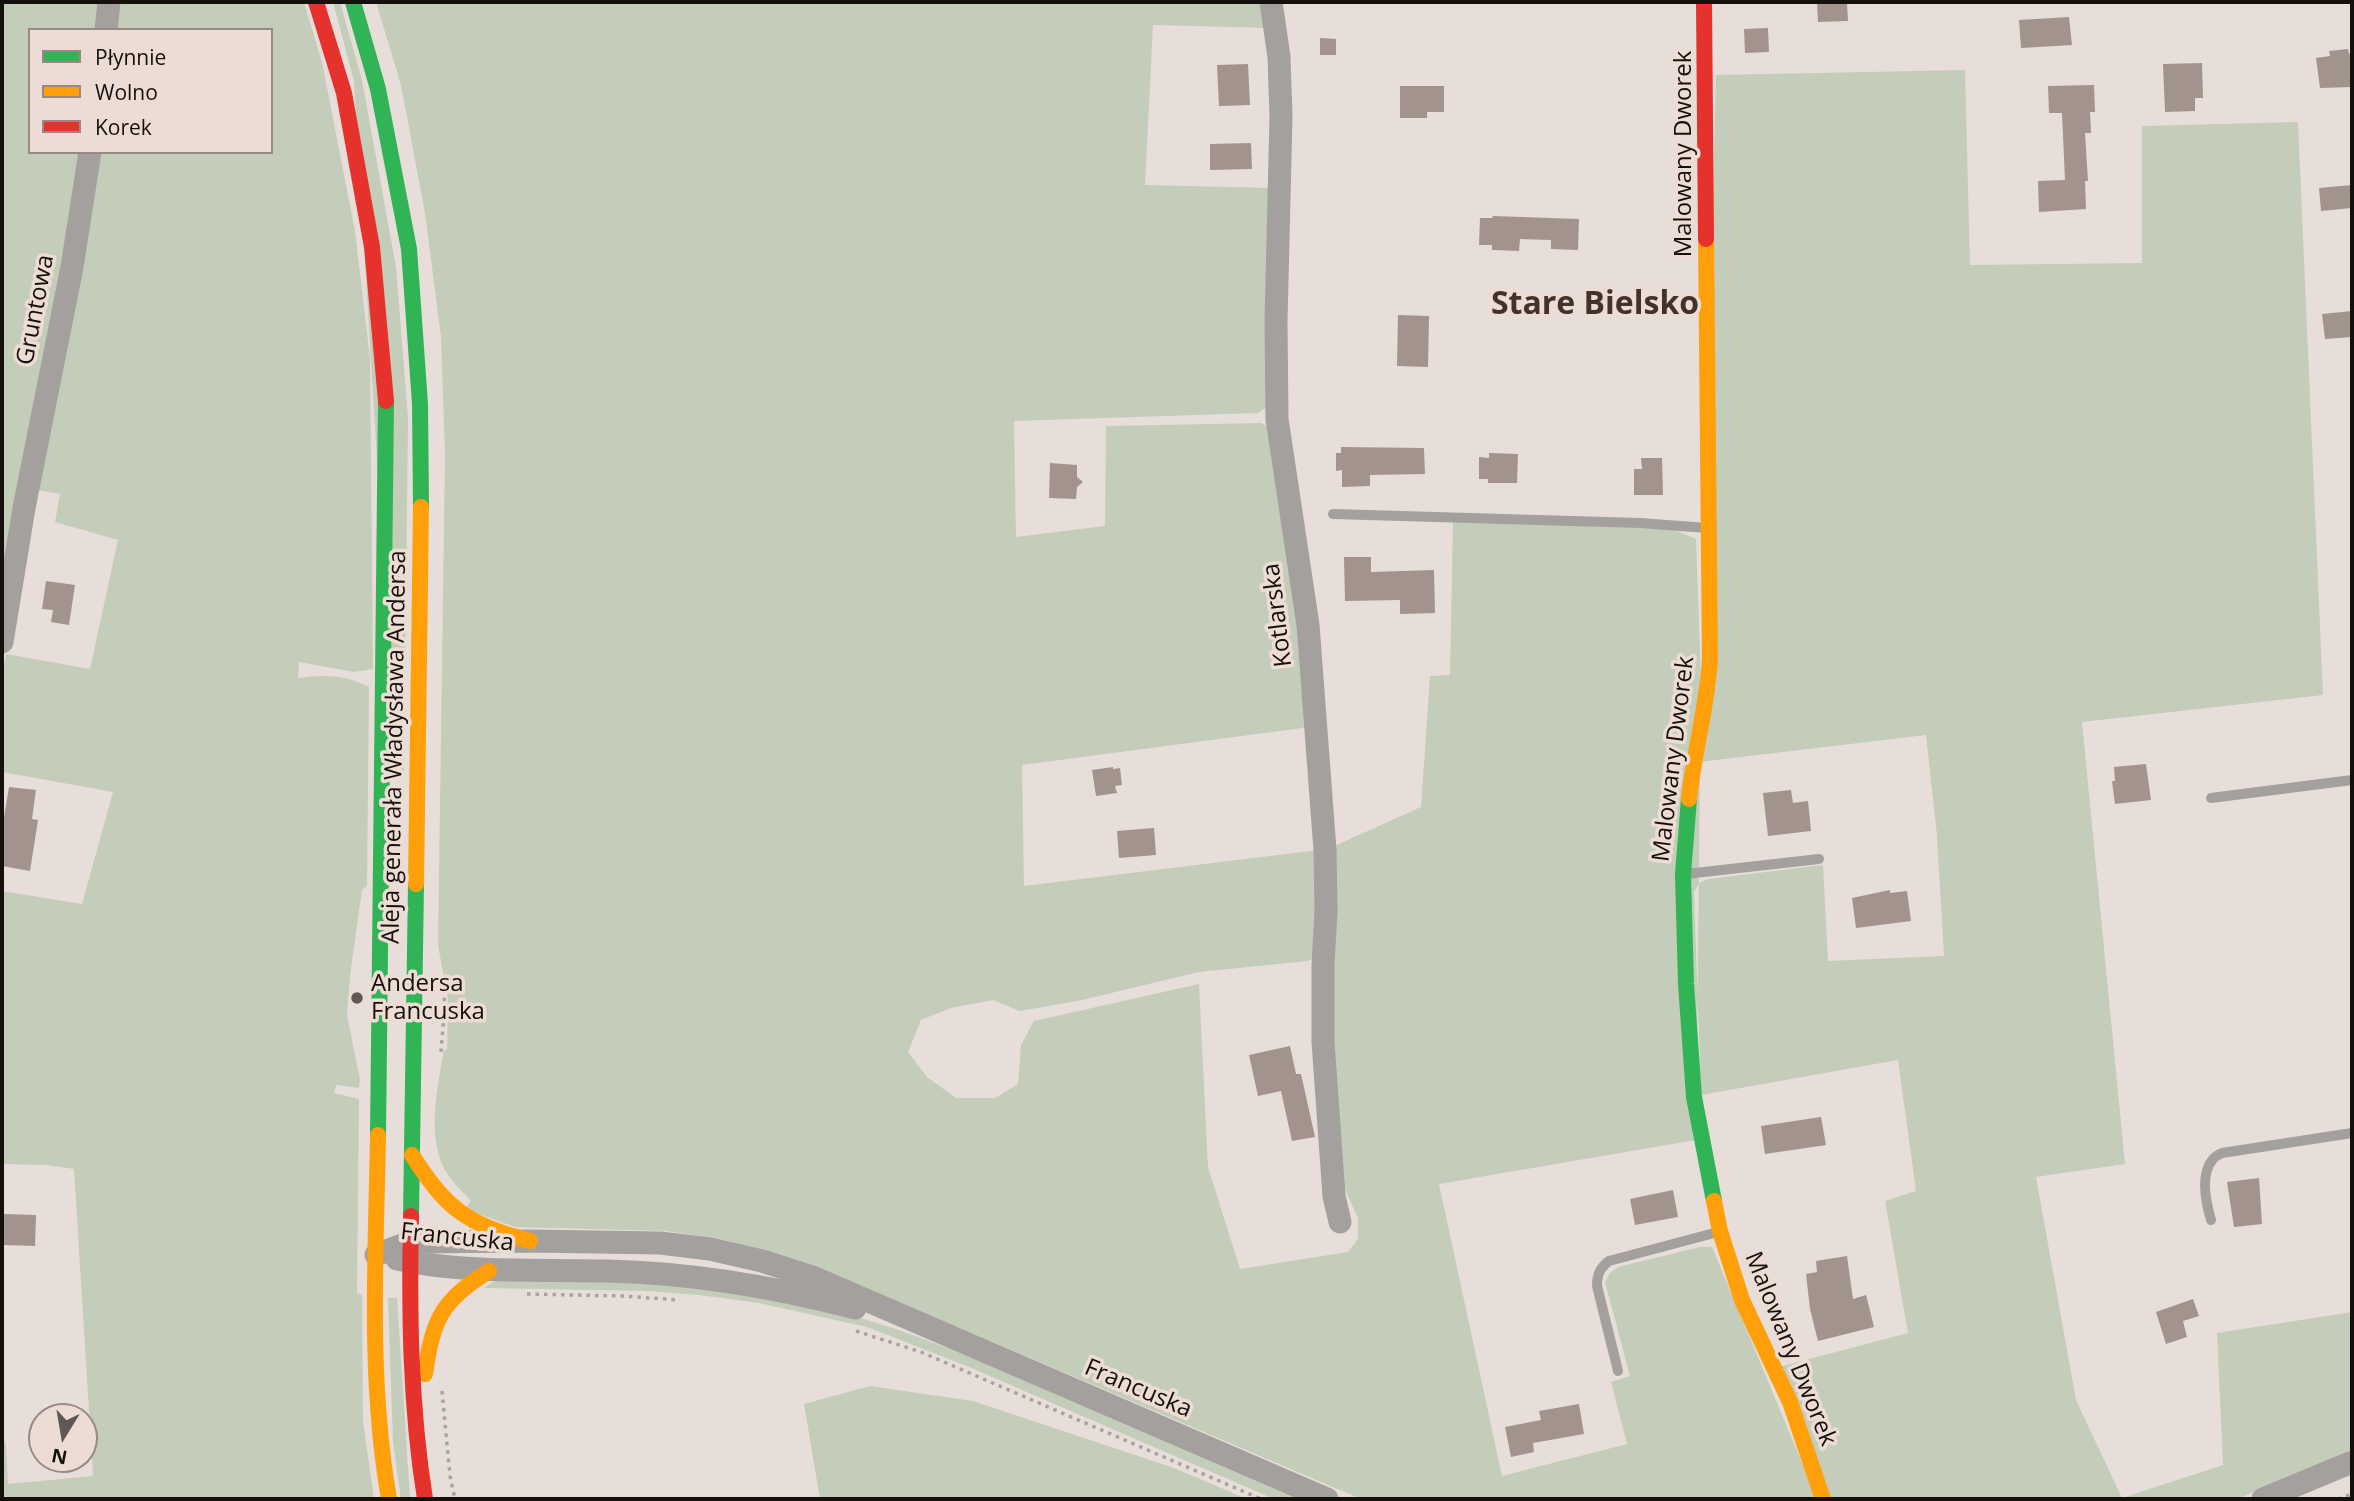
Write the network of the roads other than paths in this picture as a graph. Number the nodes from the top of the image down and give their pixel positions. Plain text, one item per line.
1 (109, 2) edge
2 (316, 2) edge
3 (353, 2) edge
4 (1271, 2) edge
5 (1704, 2) edge
6 (106, 28) edge
7 (90, 154) edge
8 (1333, 514) dead end
9 (1710, 528) junction
10 (2, 642) edge
11 (2352, 780) edge
12 (400, 786) junction
13 (2211, 798) dead end
14 (1819, 859) dead end
15 (1683, 874) junction
16 (2352, 1133) edge
17 (412, 1155) junction
18 (2211, 1220) dead end
19 (1340, 1222) dead end
20 (1720, 1231) junction
21 (530, 1241) junction
22 (410, 1252) junction
23 (376, 1255) junction
24 (489, 1271) junction
25 (929, 1327) junction
26 (1618, 1371) dead end
27 (415, 1434) junction
28 (2352, 1462) edge
29 (388, 1499) edge
30 (425, 1499) edge
31 (1327, 1499) edge
32 (1823, 1499) edge
33 (2263, 1499) edge

1 - 6 street
2 - 12 main road, Aleja generała Władysława Andersa
3 - 12 main road, Aleja generała Władysława Andersa
4 - 19 street, Kotlarska
5 - 9 main road, Malowany Dworek
7 - 10 street, Gruntowa
8 - 9 lane
9 - 15 main road, Malowany Dworek
11 - 13 lane
12 - 17 main road, Aleja generała Władysława Andersa
12 - 23 main road, Aleja generała Władysława Andersa
14 - 15 lane
15 - 20 main road, Malowany Dworek
16 - 18 lane
17 - 21 main road
17 - 22 main road, Aleja generała Władysława Andersa
20 - 26 lane
20 - 32 main road, Malowany Dworek
21 - 22 street, Francuska
21 - 25 street, Francuska
22 - 23 street, Francuska
22 - 24 street, Francuska
22 - 27 main road, Aleja generała Władysława Andersa
23 - 29 main road, Aleja generała Władysława Andersa
24 - 25 street, Francuska
24 - 27 main road
25 - 31 street, Francuska
27 - 30 main road, Aleja generała Władysława Andersa
28 - 33 street

